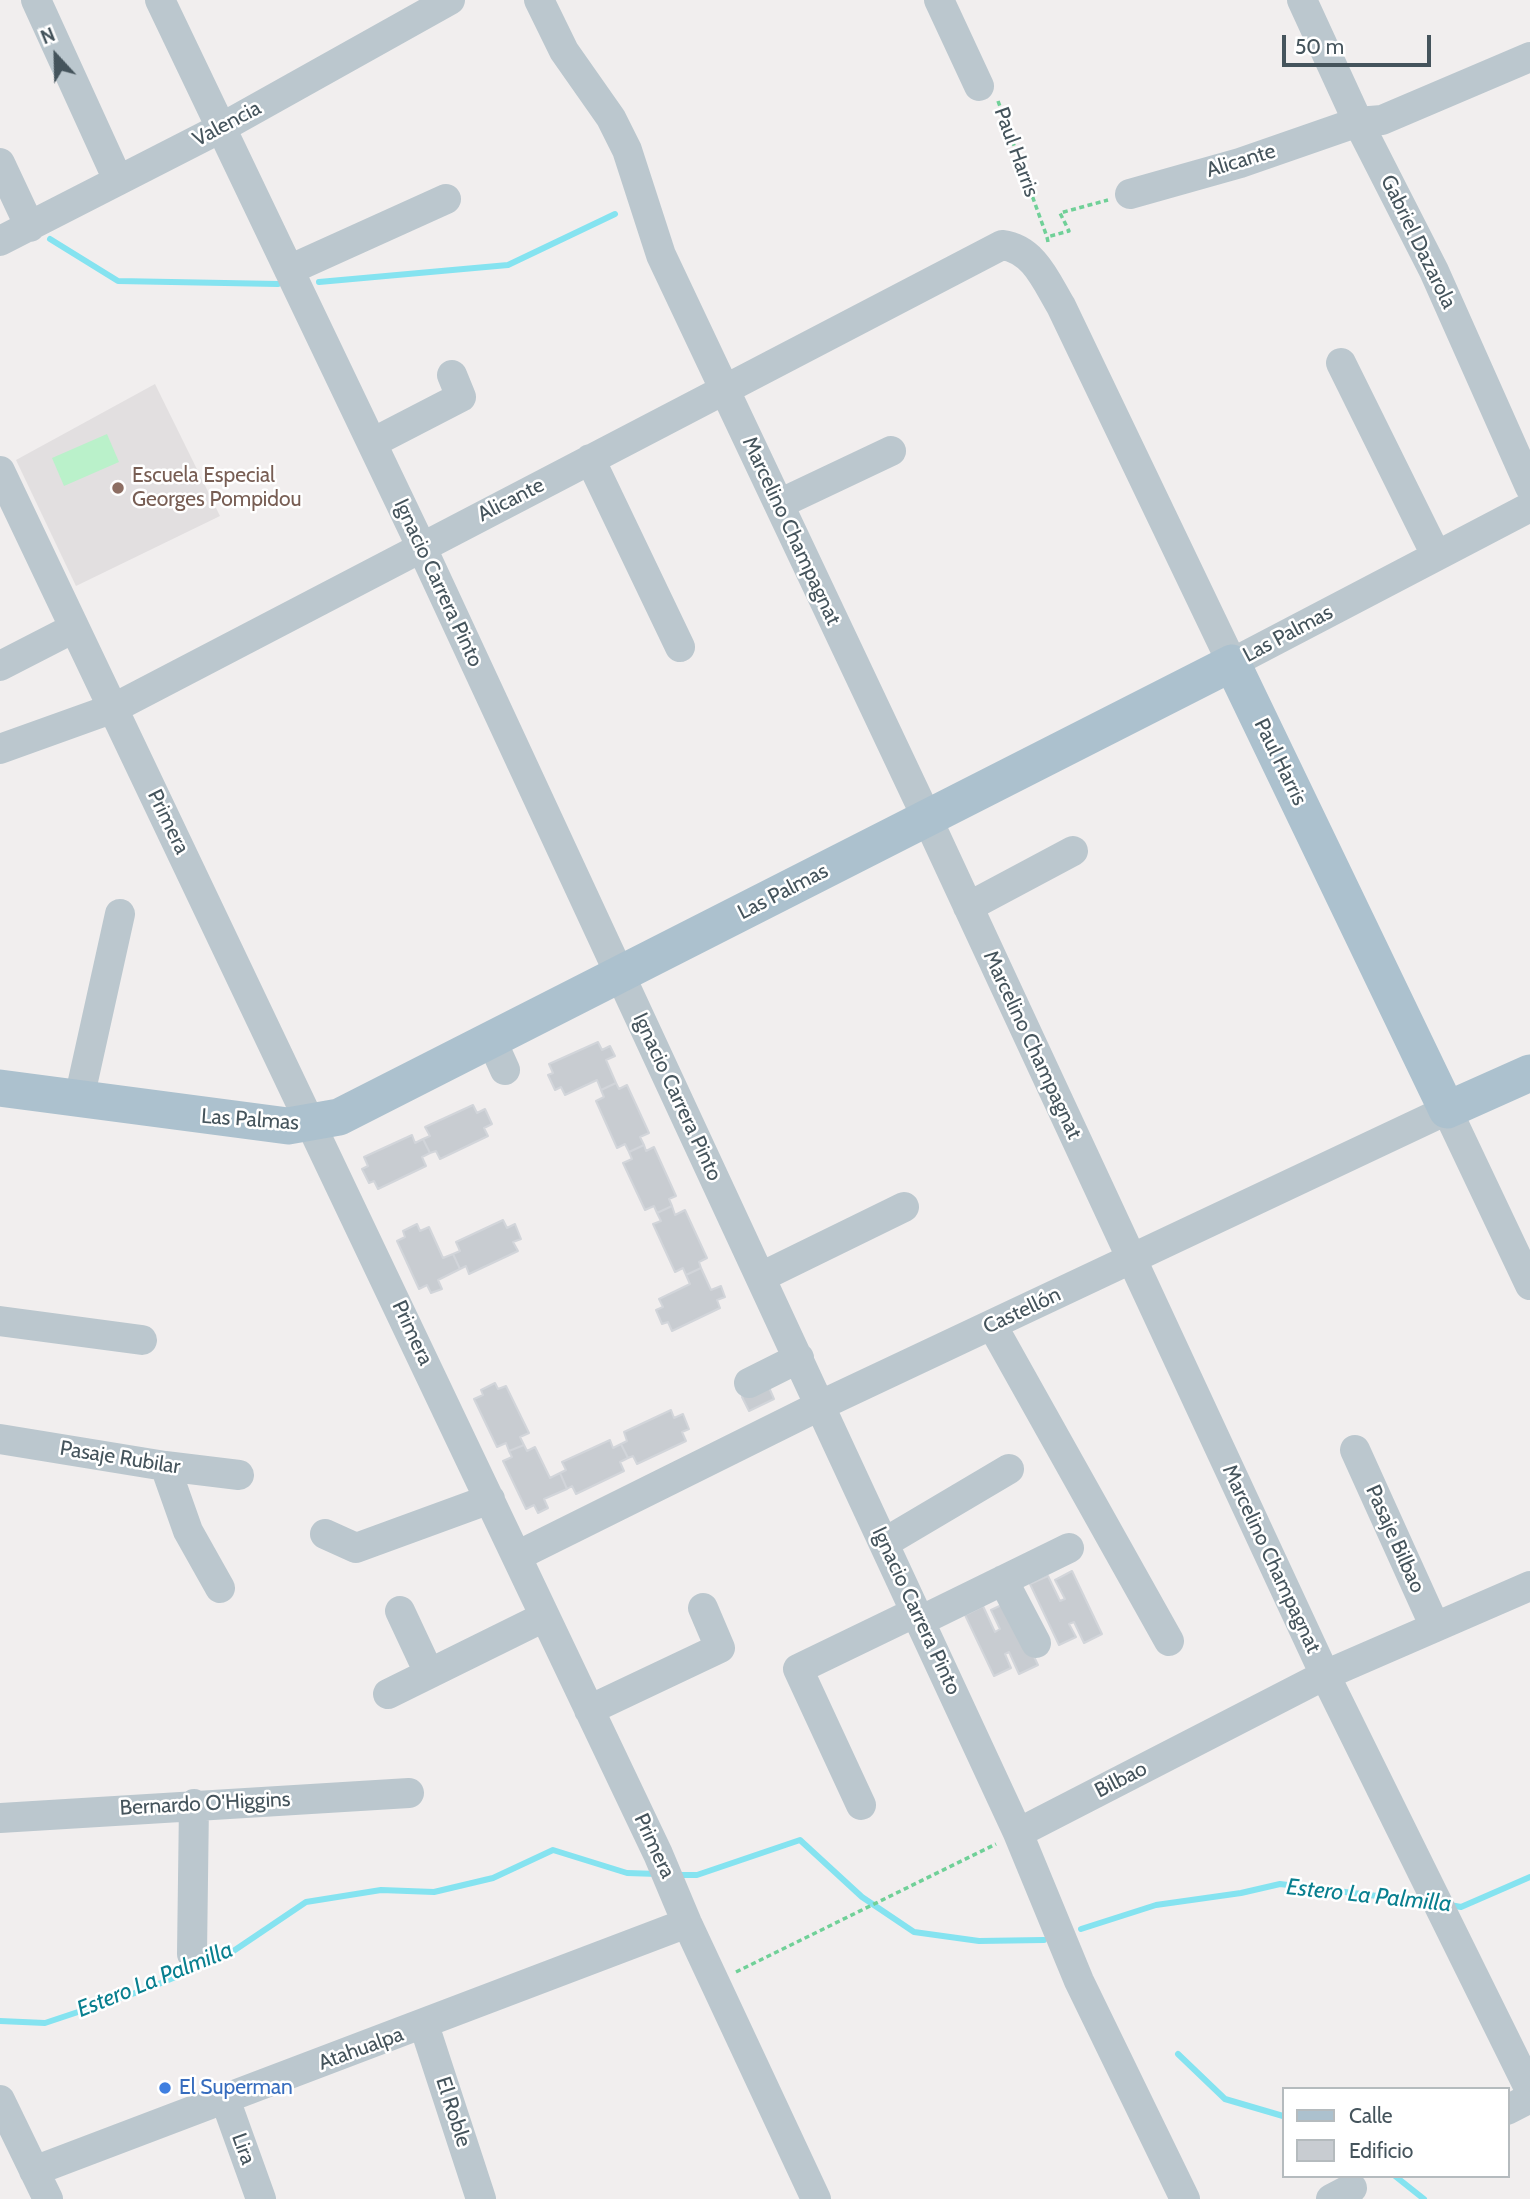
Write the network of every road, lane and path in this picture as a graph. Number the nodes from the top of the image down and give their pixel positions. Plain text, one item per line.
1 (36, 0) edge
2 (159, 0) edge
3 (450, 0) edge
4 (539, 0) edge
5 (939, 0) edge
6 (1302, 0) edge
7 (1530, 57) edge
8 (979, 86) joint
9 (1359, 122) junction
10 (221, 128) junction
11 (0, 163) edge
12 (118, 180) junction
13 (1130, 194) joint
14 (446, 199) dead end
15 (30, 227) junction
16 (1046, 237) junction
17 (0, 242) edge
18 (1017, 247) joint
19 (1051, 249) dead end
20 (289, 270) junction
21 (1341, 363) dead end
22 (452, 375) dead end
23 (725, 390) junction
24 (372, 443) junction
25 (891, 451) dead end
26 (590, 460) junction
27 (0, 471) edge
28 (1530, 486) edge
29 (779, 504) junction
30 (1530, 508) edge
31 (421, 546) junction
32 (1436, 555) junction
33 (74, 628) junction
34 (680, 647) dead end
35 (1232, 663) junction
36 (0, 666) edge
37 (114, 708) junction
38 (0, 749) edge
39 (927, 818) junction
40 (1073, 851) dead end
41 (968, 907) junction
42 (120, 914) dead end
43 (620, 975) junction
44 (1530, 1073) edge
45 (0, 1088) edge
46 (79, 1099) junction
47 (1447, 1110) junction
48 (313, 1124) junction
49 (904, 1207) dead end
50 (1131, 1260) junction
51 (761, 1278) junction
52 (1530, 1285) edge
53 (0, 1321) edge
54 (992, 1325) junction
55 (142, 1340) dead end
56 (799, 1358) junction
57 (749, 1383) dead end
58 (821, 1405) junction
59 (0, 1439) edge
60 (1355, 1450) dead end
61 (165, 1466) junction
62 (1009, 1469) dead end
63 (239, 1475) dead end
64 (490, 1499) junction
65 (325, 1534) dead end
66 (884, 1543) junction
67 (1069, 1548) dead end
68 (517, 1556) junction
69 (1003, 1580) junction
70 (1530, 1586) edge
71 (220, 1588) dead end
72 (703, 1608) dead end
73 (400, 1611) dead end
74 (918, 1616) junction
75 (544, 1617) junction
76 (1435, 1627) junction
77 (1169, 1641) dead end
78 (1035, 1643) dead end
79 (429, 1673) junction
80 (1325, 1675) junction
81 (388, 1693) dead end
82 (589, 1710) junction
83 (409, 1793) dead end
84 (194, 1804) junction
85 (861, 1805) dead end
86 (0, 1818) edge
87 (1018, 1833) junction
88 (687, 1923) junction
89 (192, 1954) dead end
90 (716, 1982) junction
91 (424, 2025) junction
92 (1530, 2090) edge
93 (1530, 2098) edge
94 (225, 2099) junction
95 (0, 2100) edge
96 (1509, 2109) edge
97 (34, 2171) junction
98 (48, 2199) edge
99 (261, 2199) edge
100 (481, 2199) edge
101 (816, 2199) edge
102 (1185, 2199) edge

1 - 12 street
2 - 10 street, Ignacio Carrera Pinto
3 - 10 street, Valencia
4 - 23 street, Marcelino Champagnat
5 - 8 street, Paul Harris
6 - 9 street, Gabriel Dazarola
7 - 9 street, Alicante
8 - 16 path, Paul Harris
9 - 13 street, Alicante
9 - 28 street, Gabriel Dazarola
10 - 12 street, Valencia
10 - 20 street, Ignacio Carrera Pinto
11 - 15 street
12 - 15 street, Valencia
13 - 16 path
14 - 20 street
15 - 17 street, Valencia
16 - 19 path
18 - 23 street, Alicante
18 - 35 street, Paul Harris
20 - 24 street, Ignacio Carrera Pinto
21 - 32 street
22 - 24 street
23 - 26 street, Alicante
23 - 29 street, Marcelino Champagnat
24 - 31 street, Ignacio Carrera Pinto
25 - 29 street
26 - 31 street, Alicante
26 - 34 street
27 - 33 street, Primera
29 - 39 street, Marcelino Champagnat
30 - 32 street, Las Palmas
31 - 37 street, Alicante
31 - 43 street, Ignacio Carrera Pinto
32 - 35 street, Las Palmas
33 - 36 street
33 - 37 street, Primera
35 - 39 main road, Las Palmas
35 - 47 main road, Paul Harris
37 - 38 street, Alicante
37 - 48 street, Primera
39 - 41 street, Marcelino Champagnat
39 - 43 main road, Las Palmas
40 - 41 street
41 - 50 street, Marcelino Champagnat
42 - 46 street
43 - 48 main road, Las Palmas
43 - 51 street, Ignacio Carrera Pinto
44 - 47 main road, Castellón
45 - 46 main road, Las Palmas
46 - 48 main road, Las Palmas
47 - 50 street, Castellón
47 - 52 street, Paul Harris
48 - 64 street, Primera
49 - 51 street
50 - 54 street, Castellón
50 - 80 street, Marcelino Champagnat
51 - 56 street, Ignacio Carrera Pinto
53 - 55 street
54 - 58 street, Castellón
54 - 77 street
56 - 57 street
56 - 58 street, Ignacio Carrera Pinto
58 - 66 street, Ignacio Carrera Pinto
58 - 68 street, Castellón
59 - 61 street, Pasaje Rubilar
60 - 76 street, Pasaje Bilbao
61 - 63 street, Pasaje Rubilar
61 - 71 street
62 - 66 street
64 - 65 street
64 - 68 street, Primera
66 - 74 street, Ignacio Carrera Pinto
67 - 69 street
68 - 75 street, Primera
69 - 74 street
69 - 78 street
70 - 76 street, Bilbao
72 - 82 street
73 - 79 street
74 - 85 street
74 - 87 street, Ignacio Carrera Pinto
75 - 79 street
75 - 82 street, Primera
76 - 80 street, Bilbao
79 - 81 street
80 - 87 street, Bilbao
80 - 92 street, Marcelino Champagnat
82 - 88 street, Primera
83 - 84 street, Bernardo O'Higgins
84 - 86 street, Bernardo O'Higgins
84 - 89 street
87 - 90 path
87 - 102 street, Ignacio Carrera Pinto
88 - 90 street, Primera
88 - 91 street, Atahualpa
90 - 101 street, Primera
91 - 94 street, Atahualpa
91 - 100 street, El Roble
93 - 96 street
94 - 97 street, Atahualpa
94 - 99 street, Lira
95 - 97 street
97 - 98 street

